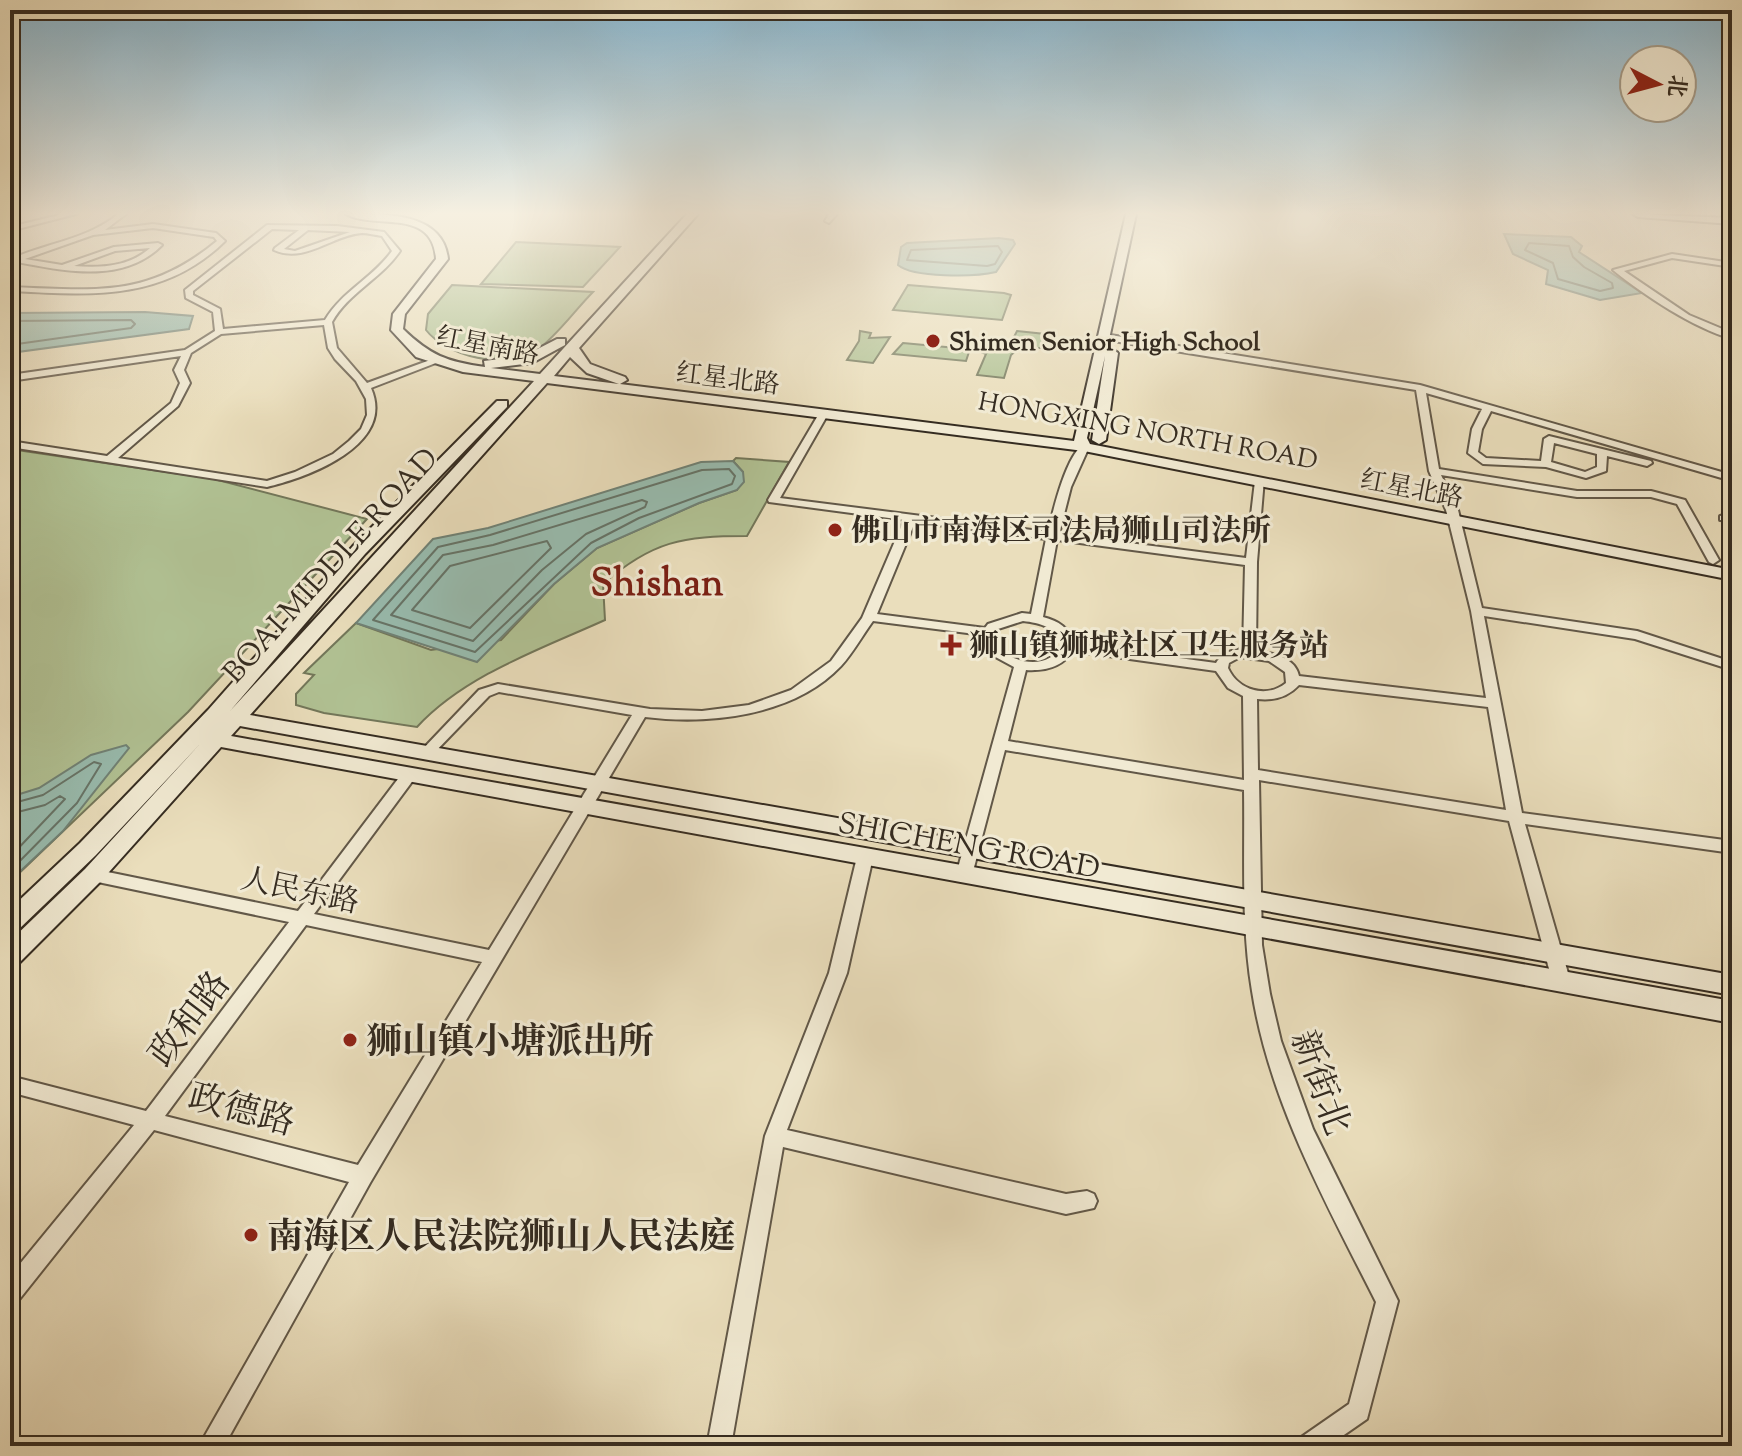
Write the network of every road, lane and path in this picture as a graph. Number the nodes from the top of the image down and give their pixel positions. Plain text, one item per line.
1 (170, 282) edge
2 (199, 282) edge
3 (362, 282) edge
4 (424, 282) edge
5 (437, 282) edge
6 (621, 282) edge
7 (628, 282) edge
8 (1119, 282) edge
9 (1124, 282) edge
10 (1637, 282) edge
11 (10, 289) edge
12 (328, 322) junction
13 (219, 332) junction
14 (1732, 336) edge
15 (1109, 337) junction
16 (567, 346) junction
17 (187, 352) junction
18 (436, 361) junction
19 (489, 364) junction
20 (463, 368) junction
21 (540, 375) junction
22 (10, 378) edge
23 (620, 380) junction
24 (591, 385) junction
25 (365, 387) junction
26 (1420, 388) junction
27 (502, 399) junction
28 (1488, 407) junction
29 (823, 414) junction
30 (1088, 442) junction
31 (10, 444) edge
32 (1602, 452) junction
33 (111, 458) junction
34 (1546, 464) junction
35 (1434, 471) junction
36 (1711, 472) junction
37 (1732, 478) edge
38 (1260, 481) junction
39 (1454, 516) junction
40 (911, 518) junction
41 (1053, 537) junction
42 (1713, 560) junction
43 (1251, 562) junction
44 (1732, 564) edge
45 (1732, 575) edge
46 (1477, 611) junction
47 (869, 617) junction
48 (1036, 618) junction
49 (989, 632) junction
50 (1068, 647) junction
51 (1249, 652) junction
52 (1021, 665) junction
53 (1732, 666) edge
54 (1221, 668) junction
55 (1293, 680) junction
56 (1250, 694) junction
57 (1493, 703) junction
58 (641, 712) junction
59 (224, 716) junction
60 (204, 738) junction
61 (1000, 744) junction
62 (427, 752) junction
63 (409, 775) junction
64 (1252, 780) junction
65 (598, 781) junction
66 (584, 807) junction
67 (1515, 817) junction
68 (1732, 847) edge
69 (971, 849) junction
70 (865, 857) junction
71 (93, 875) junction
72 (964, 875) junction
73 (1255, 900) junction
74 (302, 919) junction
75 (10, 923) edge
76 (1255, 928) junction
77 (1554, 953) junction
78 (10, 956) edge
79 (495, 958) junction
80 (1561, 980) junction
81 (1732, 985) edge
82 (1732, 1012) edge
83 (10, 1084) edge
84 (151, 1119) junction
85 (775, 1136) junction
86 (363, 1176) junction
87 (1087, 1201) dead end
88 (10, 1293) edge
89 (211, 1446) edge
90 (719, 1446) edge
91 (1308, 1446) edge

1 - 11 street
2 - 13 street
3 - 12 street
4 - 18 main road, 红星南路
5 - 19 main road
6 - 16 main road, BOAI MIDDLE ROAD
7 - 16 main road, BOAI MIDDLE ROAD
8 - 15 main road
9 - 15 main road
10 - 14 street
12 - 13 street
12 - 25 street
13 - 17 street
15 - 26 street
15 - 30 main road
16 - 19 main road
16 - 21 main road, BOAI MIDDLE ROAD
16 - 23 main road
17 - 22 street
17 - 33 street
18 - 20 main road, 红星南路
18 - 25 street
19 - 21 main road
20 - 21 main road, 红星南路
20 - 27 main road
21 - 23 main road, HONGXING NORTH ROAD
21 - 24 main road, 红星南路
21 - 27 main road, BOAI MIDDLE ROAD
23 - 30 main road, HONGXING NORTH ROAD
24 - 27 main road
24 - 29 main road, 红星北路
25 - 33 street
26 - 28 street
26 - 35 street
27 - 59 main road, BOAI MIDDLE ROAD
28 - 34 street
28 - 36 street
29 - 30 main road, HONGXING NORTH ROAD
29 - 40 street
30 - 38 main road, 红星北路
30 - 39 main road, HONGXING NORTH ROAD
30 - 41 street
31 - 33 street
32 - 34 street
32 - 34 street
32 - 36 street
35 - 39 street
35 - 42 street
36 - 37 street
38 - 39 main road, 红星北路
38 - 43 street
39 - 42 main road, HONGXING NORTH ROAD
39 - 45 main road, 红星北路
39 - 46 street
40 - 41 street
40 - 47 street
41 - 43 street
41 - 48 street
42 - 44 main road, HONGXING NORTH ROAD
43 - 51 street
46 - 53 street
46 - 57 street
47 - 49 street
47 - 58 street
48 - 49 street
48 - 50 street
49 - 52 street
50 - 52 street
50 - 54 street
51 - 54 street
51 - 55 street
52 - 61 street
54 - 56 street
55 - 56 street
55 - 57 street
56 - 64 street, 新街北
57 - 67 street
58 - 62 street
58 - 65 street
59 - 60 main road, BOAI MIDDLE ROAD
59 - 62 main road, SHICHENG ROAD
60 - 63 main road, SHICHENG ROAD
60 - 71 main road, BOAI MIDDLE ROAD
60 - 75 main road, BOAI MIDDLE ROAD
61 - 64 street
61 - 69 street
62 - 65 main road, SHICHENG ROAD
63 - 66 main road, SHICHENG ROAD
63 - 74 street, 政和路
64 - 67 street
64 - 73 street, 新街北
65 - 66 street
65 - 69 main road, SHICHENG ROAD
66 - 70 main road, SHICHENG ROAD
66 - 79 street
67 - 68 street
67 - 77 street
69 - 72 street
69 - 73 main road, SHICHENG ROAD
70 - 72 main road, SHICHENG ROAD
70 - 85 street
71 - 74 street, 人民东路
71 - 78 main road, BOAI MIDDLE ROAD
72 - 76 main road, SHICHENG ROAD
73 - 76 street, 新街北
73 - 77 main road, SHICHENG ROAD
74 - 79 street, 人民东路
74 - 84 street, 政和路
76 - 80 main road, SHICHENG ROAD
76 - 91 street, 新街北
77 - 80 street
77 - 81 main road, SHICHENG ROAD
79 - 86 street
80 - 82 main road, SHICHENG ROAD
83 - 84 street, 政德路
84 - 86 street, 政德路
84 - 88 street, 政和路
85 - 87 street
85 - 90 street
86 - 89 street

